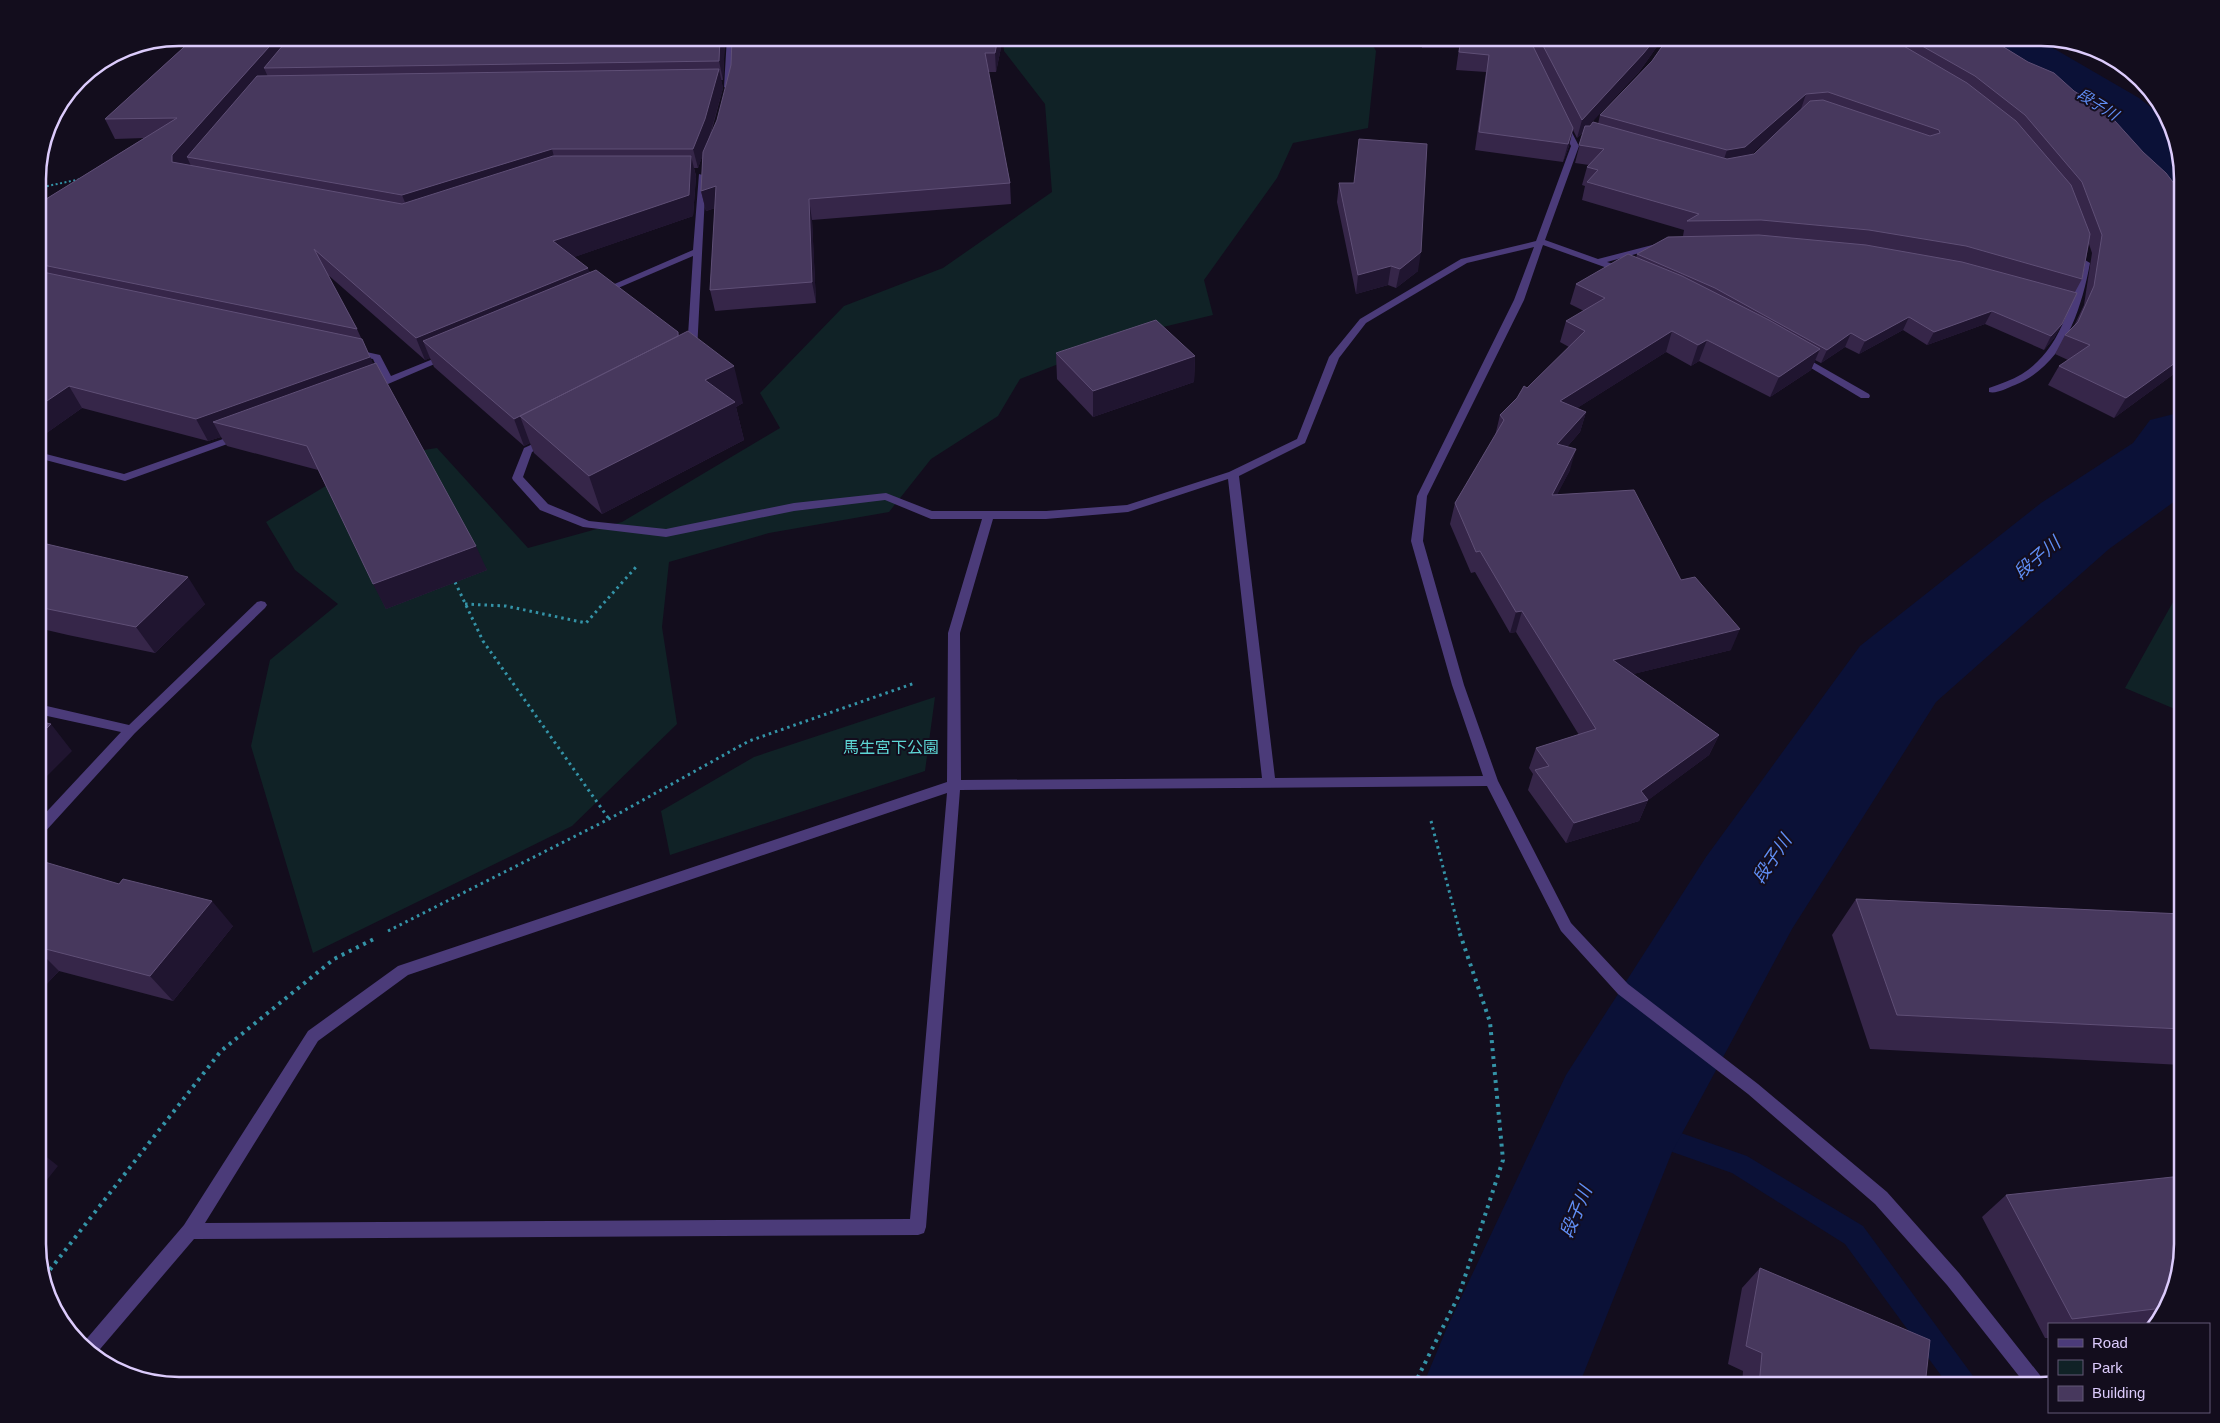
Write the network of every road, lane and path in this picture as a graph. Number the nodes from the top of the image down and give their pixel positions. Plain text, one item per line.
1 (731, 47) edge
2 (719, 84) edge
3 (729, 84) junction
4 (725, 100) edge
5 (1558, 113) edge
6 (693, 172) edge
7 (90, 177) edge
8 (47, 186) edge
9 (1542, 242) junction
10 (1671, 245) edge
11 (698, 251) junction
12 (2086, 253) edge
13 (1598, 261) junction
14 (1637, 276) edge
15 (588, 297) edge
16 (338, 348) edge
17 (1790, 352) edge
18 (452, 355) edge
19 (692, 357) edge
20 (1993, 390) dead end
21 (1865, 396) dead end
22 (247, 433) edge
23 (554, 437) edge
24 (47, 457) edge
25 (1233, 474) junction
26 (988, 515) junction
27 (666, 533) junction
28 (455, 582) dead end
29 (465, 604) junction
30 (261, 605) dead end
31 (954, 675) junction
32 (47, 711) edge
33 (131, 730) junction
34 (1491, 781) junction
35 (1269, 783) junction
36 (954, 785) junction
37 (1430, 819) dead end
38 (47, 820) edge
39 (190, 1231) junction
40 (93, 1345) edge
41 (1418, 1377) edge
42 (2029, 1377) edge

1 - 3 street
2 - 3 street
3 - 4 street
5 - 9 street
6 - 11 street
7 - 8 path
9 - 13 street
9 - 25 street
9 - 34 street
10 - 13 street
11 - 15 street
11 - 19 street
12 - 20 street
13 - 14 street
16 - 18 street
17 - 21 street
22 - 24 street
23 - 27 street
25 - 26 street
25 - 35 street
26 - 27 street
26 - 31 street
27 - 29 path
28 - 29 path
29 - 31 path
30 - 33 street
31 - 36 street
32 - 33 street
33 - 38 street
34 - 35 street
34 - 42 street
35 - 36 street
36 - 39 street
36 - 39 street
37 - 41 path
39 - 40 street

